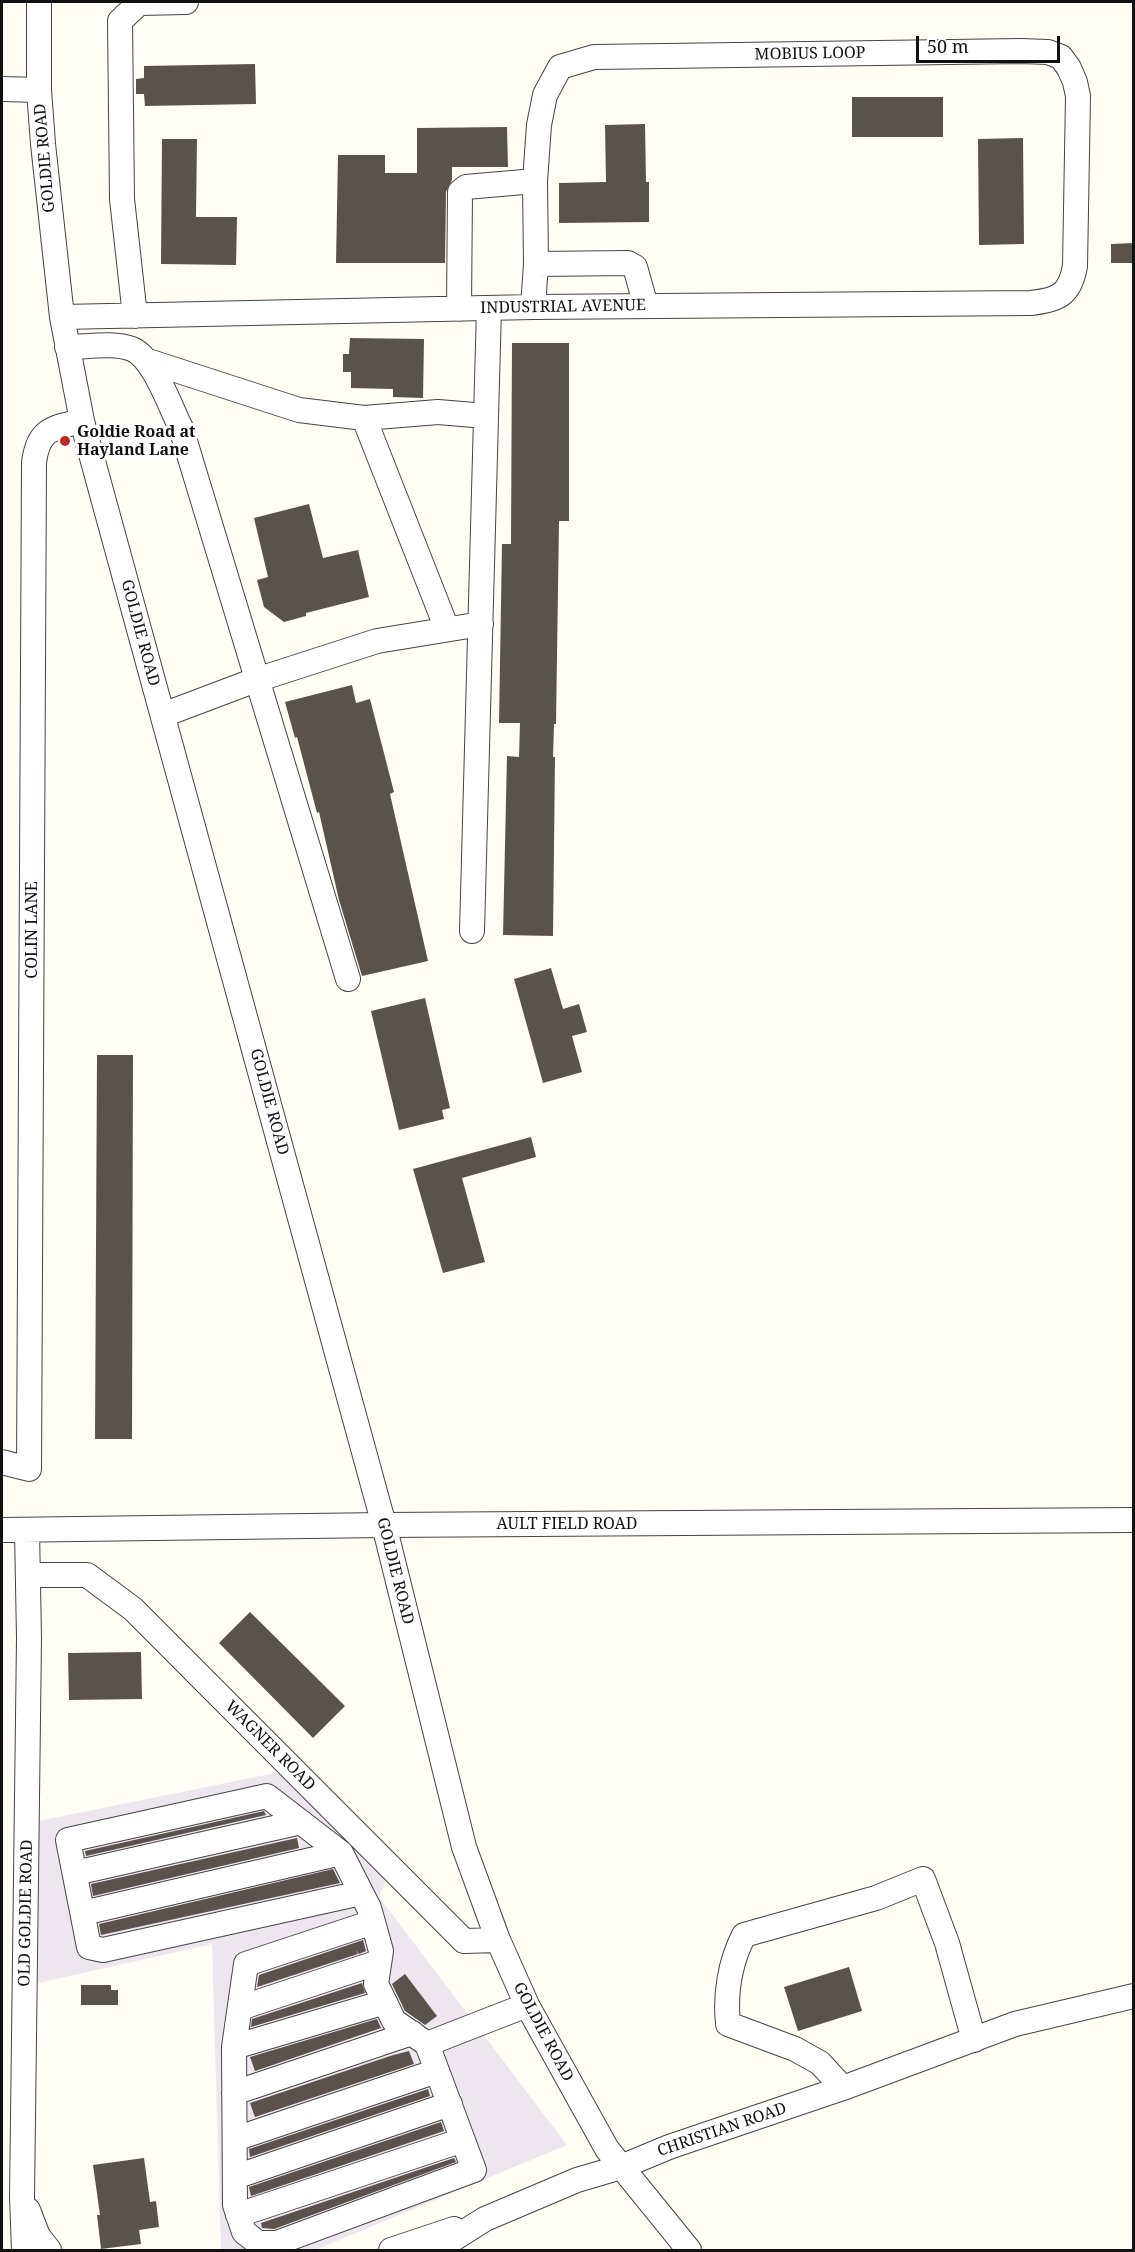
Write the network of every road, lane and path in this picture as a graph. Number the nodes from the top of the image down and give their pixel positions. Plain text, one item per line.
1 (39, 2) edge
2 (186, 2) edge
3 (2, 89) edge
4 (39, 90) junction
5 (534, 181) junction
6 (536, 264) junction
7 (1063, 294) joint
8 (646, 306) junction
9 (533, 307) junction
10 (489, 308) junction
11 (459, 309) junction
12 (135, 316) junction
13 (62, 317) junction
14 (67, 347) junction
15 (148, 362) junction
16 (486, 416) junction
17 (364, 418) junction
18 (82, 421) junction
19 (481, 624) junction
20 (447, 629) junction
21 (257, 680) junction
22 (163, 715) junction
23 (472, 931) dead end
24 (348, 979) dead end
25 (2, 1462) edge
26 (1134, 1520) edge
27 (384, 1525) junction
28 (2, 1530) edge
29 (27, 1530) junction
30 (29, 1575) junction
31 (300, 1822) junction
32 (341, 1853) junction
33 (75, 1873) junction
34 (361, 1893) junction
35 (83, 1913) junction
36 (373, 1922) junction
37 (498, 1940) junction
38 (379, 1962) junction
39 (1134, 1996) edge
40 (385, 2002) junction
41 (527, 2005) junction
42 (240, 2008) junction
43 (419, 2038) junction
44 (974, 2040) junction
45 (234, 2047) junction
46 (437, 2071) junction
47 (843, 2088) junction
48 (234, 2093) junction
49 (450, 2104) junction
50 (235, 2139) junction
51 (463, 2140) junction
52 (621, 2167) junction
53 (235, 2177) junction
54 (22, 2197) junction
55 (238, 2215) junction
56 (484, 2219) junction
57 (24, 2250) edge
58 (49, 2250) edge
59 (391, 2250) edge
60 (436, 2250) edge
61 (689, 2250) edge

1 - 4 street, GOLDIE ROAD
2 - 12 street
3 - 4 street
4 - 13 street, GOLDIE ROAD
5 - 6 street, MOBIUS LOOP
5 - 7 street, MOBIUS LOOP
5 - 11 street
6 - 8 street
6 - 9 street, MOBIUS LOOP
7 - 8 street, INDUSTRIAL AVENUE
8 - 9 street, INDUSTRIAL AVENUE
9 - 10 street, INDUSTRIAL AVENUE
10 - 11 street, INDUSTRIAL AVENUE
10 - 16 street
11 - 12 street, INDUSTRIAL AVENUE
12 - 13 street, INDUSTRIAL AVENUE
13 - 14 street, GOLDIE ROAD
14 - 15 street
14 - 18 street, GOLDIE ROAD
15 - 17 street
15 - 21 street
16 - 17 street
16 - 19 street
17 - 20 street
18 - 22 street, GOLDIE ROAD
18 - 25 street, COLIN LANE
19 - 20 street
19 - 23 street
20 - 21 street
21 - 22 street
21 - 24 street
22 - 27 street, GOLDIE ROAD
26 - 27 street, AULT FIELD ROAD
27 - 29 street, AULT FIELD ROAD
27 - 37 street, GOLDIE ROAD
28 - 29 street, AULT FIELD ROAD
29 - 30 street
30 - 37 street, WAGNER ROAD
30 - 54 street, OLD GOLDIE ROAD
31 - 32 street
31 - 33 street
31 - 33 street
32 - 34 street
32 - 35 street
33 - 35 street
34 - 35 street
34 - 36 street
36 - 38 street
36 - 42 street
37 - 41 street, GOLDIE ROAD
38 - 40 street
38 - 42 street
39 - 44 street, CHRISTIAN ROAD
40 - 43 street
40 - 45 street
41 - 43 street
41 - 52 street, GOLDIE ROAD
42 - 45 street
43 - 46 street
43 - 48 street
44 - 47 street, CHRISTIAN ROAD
44 - 47 street
45 - 48 street
46 - 49 street
46 - 50 street
47 - 52 street, CHRISTIAN ROAD
48 - 50 street
49 - 51 street
49 - 53 street
50 - 53 street
51 - 55 street
51 - 55 street
52 - 56 street, CHRISTIAN ROAD
52 - 61 street, GOLDIE ROAD
53 - 55 street
54 - 57 street, OLD GOLDIE ROAD
54 - 58 street
56 - 59 street
56 - 60 street, CHRISTIAN ROAD

